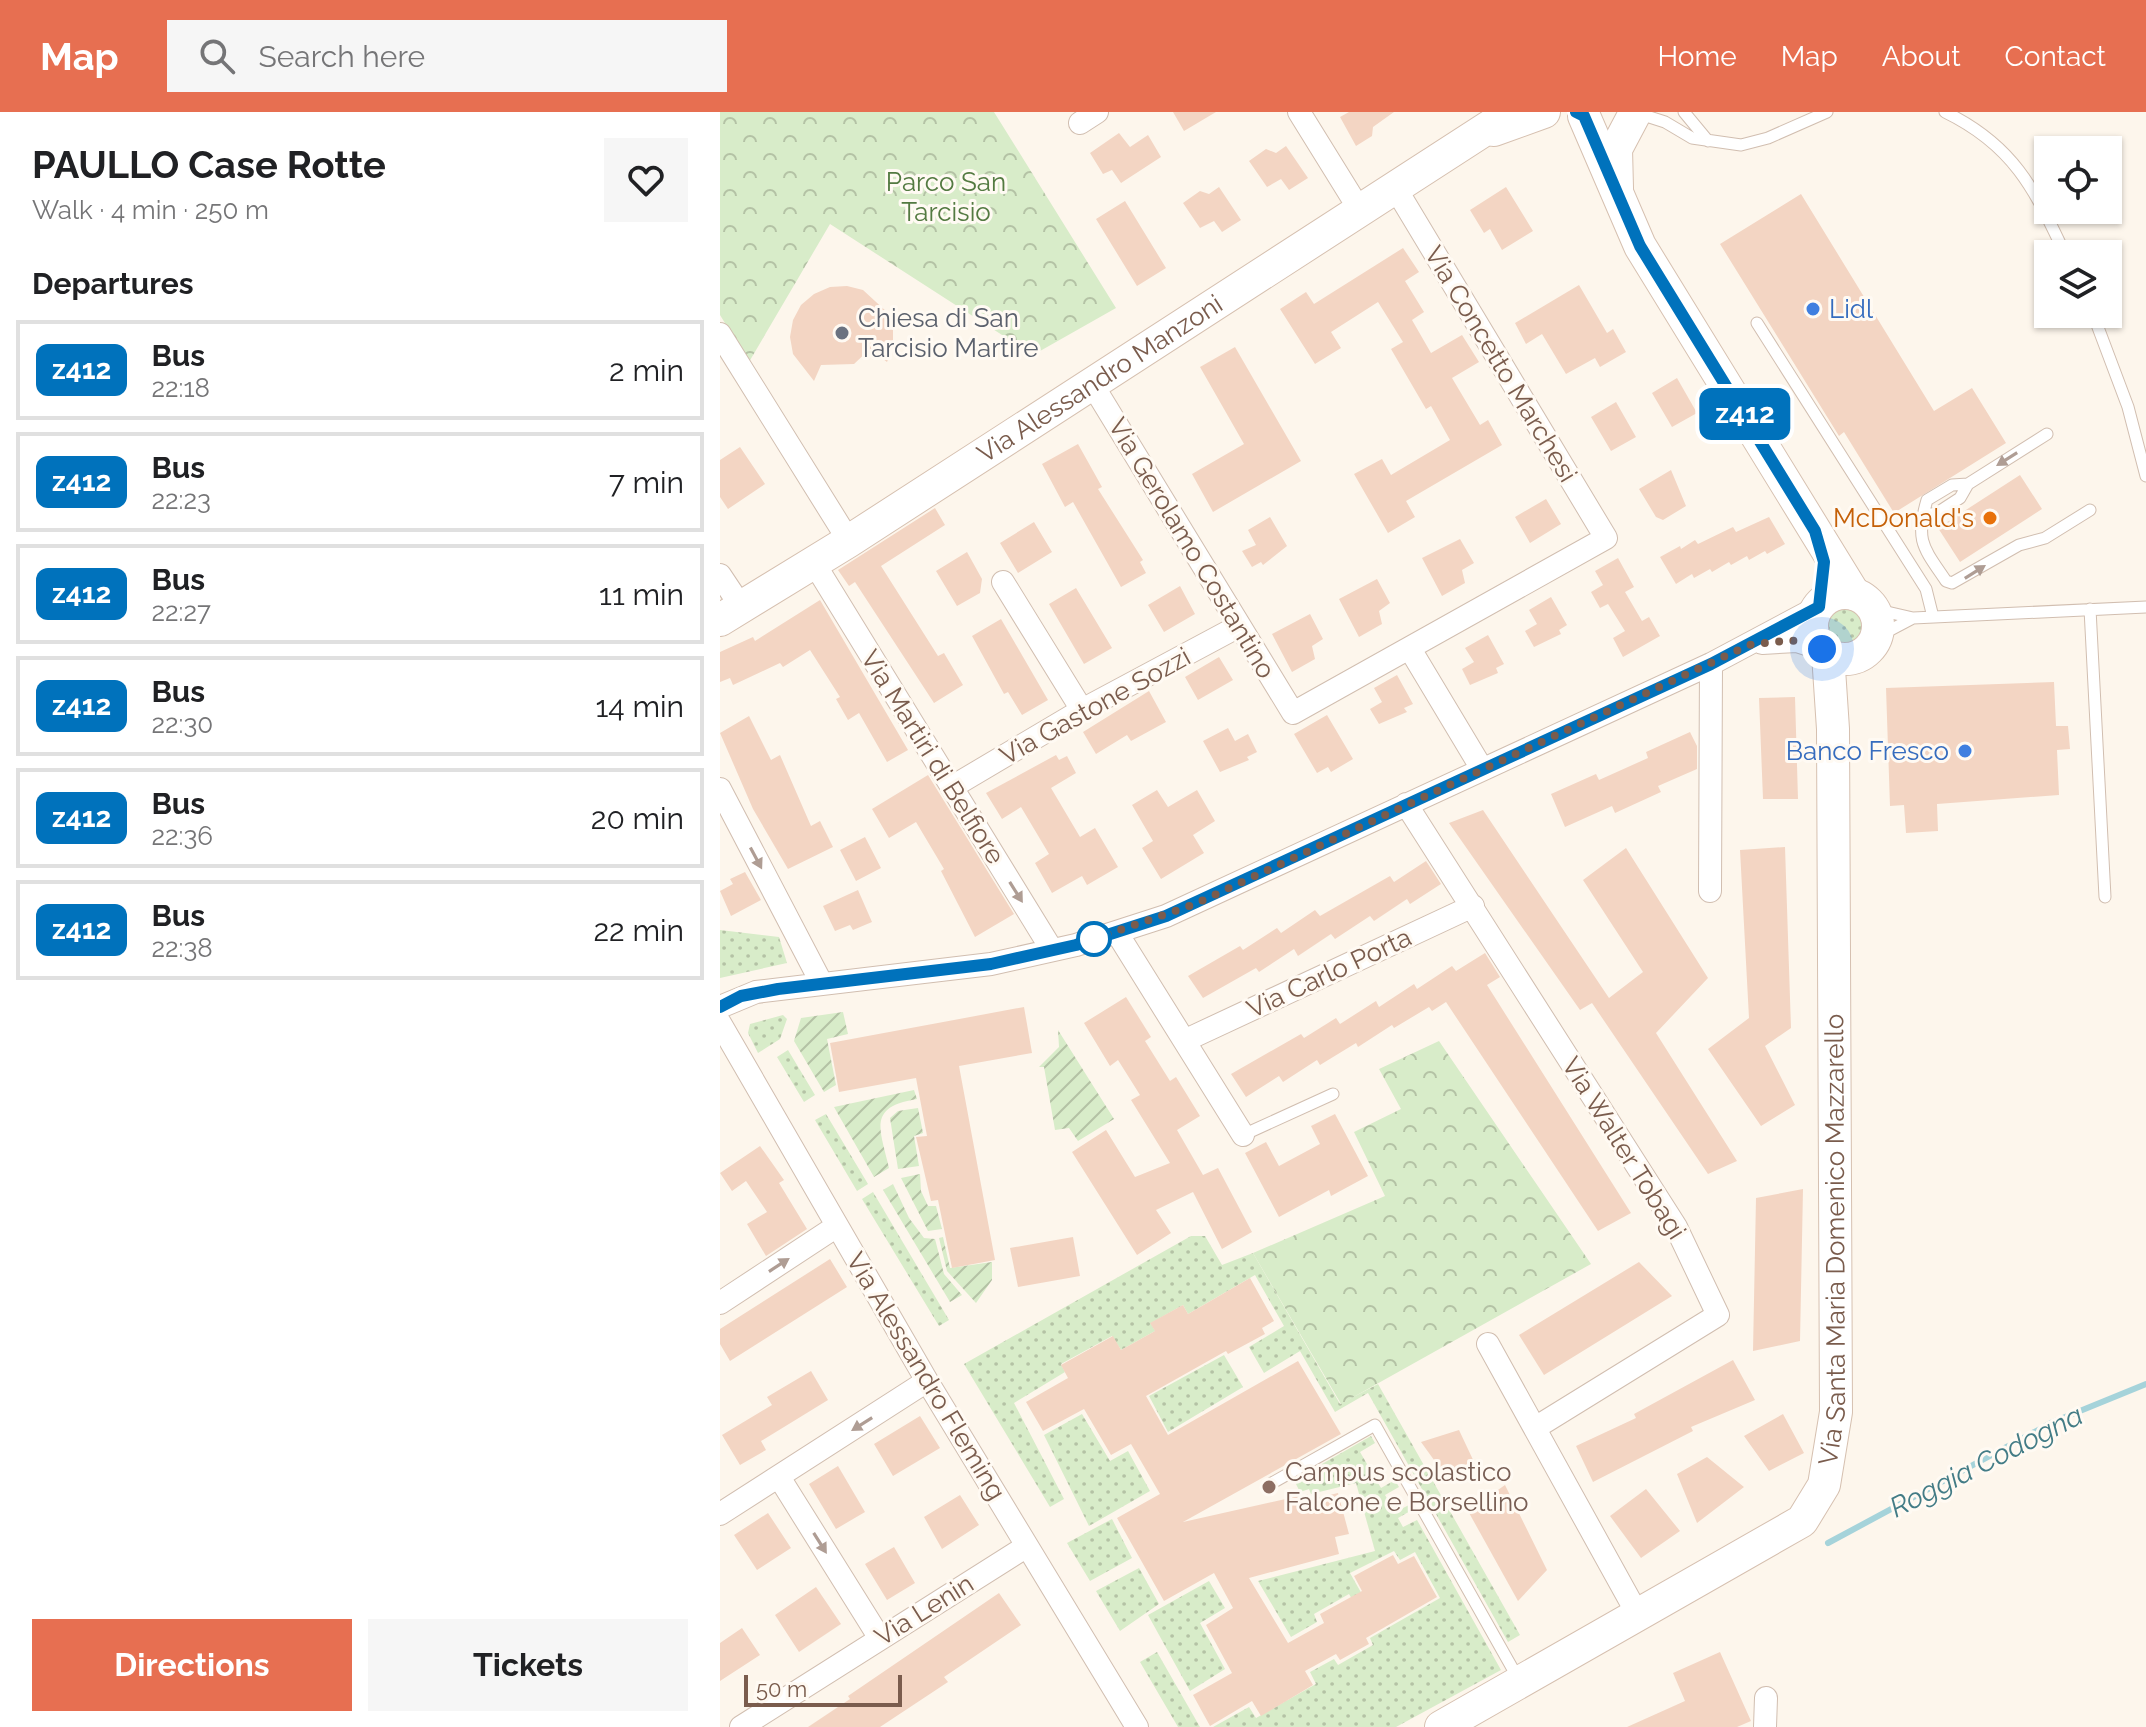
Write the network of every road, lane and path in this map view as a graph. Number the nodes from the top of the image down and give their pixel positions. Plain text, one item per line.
1 (1299, 112) edge
2 (1512, 112) edge
3 (1544, 112) edge
4 (1684, 112) edge
5 (1827, 112) edge
6 (1945, 112) edge
7 (1637, 113) edge
8 (1580, 114) edge
9 (1480, 136) junction
10 (1708, 142) junction
11 (1396, 189) junction
12 (1617, 195) junction
13 (1361, 212) junction
14 (2058, 240) edge
15 (1757, 323) dead end
16 (2098, 328) edge
17 (720, 334) edge
18 (1092, 384) junction
19 (2047, 434) dead end
20 (2146, 476) edge
21 (2090, 510) dead end
22 (1815, 531) junction
23 (849, 541) junction
24 (814, 563) junction
25 (720, 575) edge
26 (1003, 582) dead end
27 (1819, 606) junction
28 (2146, 607) edge
29 (2090, 609) junction
30 (731, 614) edge
31 (1933, 617) junction
32 (1913, 618) junction
33 (1866, 624) junction
34 (1239, 626) junction
35 (1749, 645) junction
36 (1410, 649) junction
37 (1825, 652) junction
38 (1711, 664) junction
39 (1082, 710) junction
40 (1833, 729) junction
41 (1482, 769) junction
42 (952, 787) junction
43 (720, 789) edge
44 (1406, 804) junction
45 (1710, 891) dead end
46 (2105, 897) dead end
47 (1473, 906) junction
48 (1117, 933) junction
49 (1052, 950) junction
50 (822, 984) junction
51 (720, 1007) edge
52 (720, 1023) edge
53 (1186, 1040) junction
54 (1333, 1094) dead end
55 (1243, 1135) joint
56 (837, 1226) junction
57 (720, 1303) edge
58 (1488, 1344) dead end
59 (927, 1381) junction
60 (1535, 1428) junction
61 (779, 1477) junction
62 (1272, 1483) dead end
63 (720, 1514) edge
64 (1027, 1546) junction
65 (1638, 1615) junction
66 (879, 1637) junction
67 (1520, 1682) junction
68 (1766, 1698) dead end
69 (741, 1727) edge
70 (1137, 1727) edge
71 (1441, 1727) edge
72 (1765, 1727) edge

1 - 13 street
2 - 9 street, Via Alessandro Manzoni
3 - 9 street, Via Alessandro Manzoni
4 - 10 lane
5 - 10 lane
6 - 14 lane
7 - 8 street
7 - 10 lane
7 - 12 street
8 - 12 street
9 - 11 street, Via Alessandro Manzoni
11 - 13 street, Via Alessandro Manzoni
11 - 36 street, Via Concetto Marchesi
12 - 22 street
13 - 18 street, Via Alessandro Manzoni
15 - 31 lane
16 - 20 lane
17 - 23 street
18 - 23 street, Via Alessandro Manzoni
18 - 34 street, Via Gerolamo Costantino
19 -> 21 lane
22 - 27 street
22 - 33 street
23 - 24 street, Via Alessandro Manzoni
24 - 30 street, Via Alessandro Manzoni
24 - 42 street, Via Martiri di Belfiore
25 - 30 street
26 - 39 street
27 - 33 street
27 - 35 street
27 - 37 street, Via Santa Maria Domenico Mazzarello
28 - 29 lane
29 - 31 lane
29 - 46 lane
31 - 32 lane
32 - 33 lane
32 - 33 lane
33 - 37 street
33 - 40 street, Via Santa Maria Domenico Mazzarello
34 - 36 street, Via Gerolamo Costantino
34 - 39 street, Via Gastone Sozzi
35 - 37 street
35 - 38 street
36 - 41 street
37 - 40 street, Via Santa Maria Domenico Mazzarello
38 - 41 street
38 - 45 street
39 - 42 street, Via Gastone Sozzi
40 - 65 street, Via Santa Maria Domenico Mazzarello
41 - 44 street
42 -> 49 street, Via Martiri di Belfiore
43 -> 50 street
44 - 47 street, Via Walter Tobagi
44 - 48 street
47 - 53 street, Via Carlo Porta
47 - 60 street, Via Walter Tobagi
48 - 49 street
48 - 53 street
49 - 50 street
50 - 51 street
52 - 56 street, Via Alessandro Fleming
53 - 55 street
54 - 55 lane
57 -> 56 street
56 - 59 street, Via Alessandro Fleming
58 - 60 street
59 -> 61 street
59 - 64 street, Via Alessandro Fleming
60 - 65 street
61 - 63 street
61 -> 66 street
62 - 67 lane
64 - 66 street, Via Lenin
64 - 70 street, Via Alessandro Fleming
65 - 67 street, Via Santa Maria Domenico Mazzarello
66 - 69 street, Via Lenin
67 - 71 street, Via Santa Maria Domenico Mazzarello
68 - 72 street

